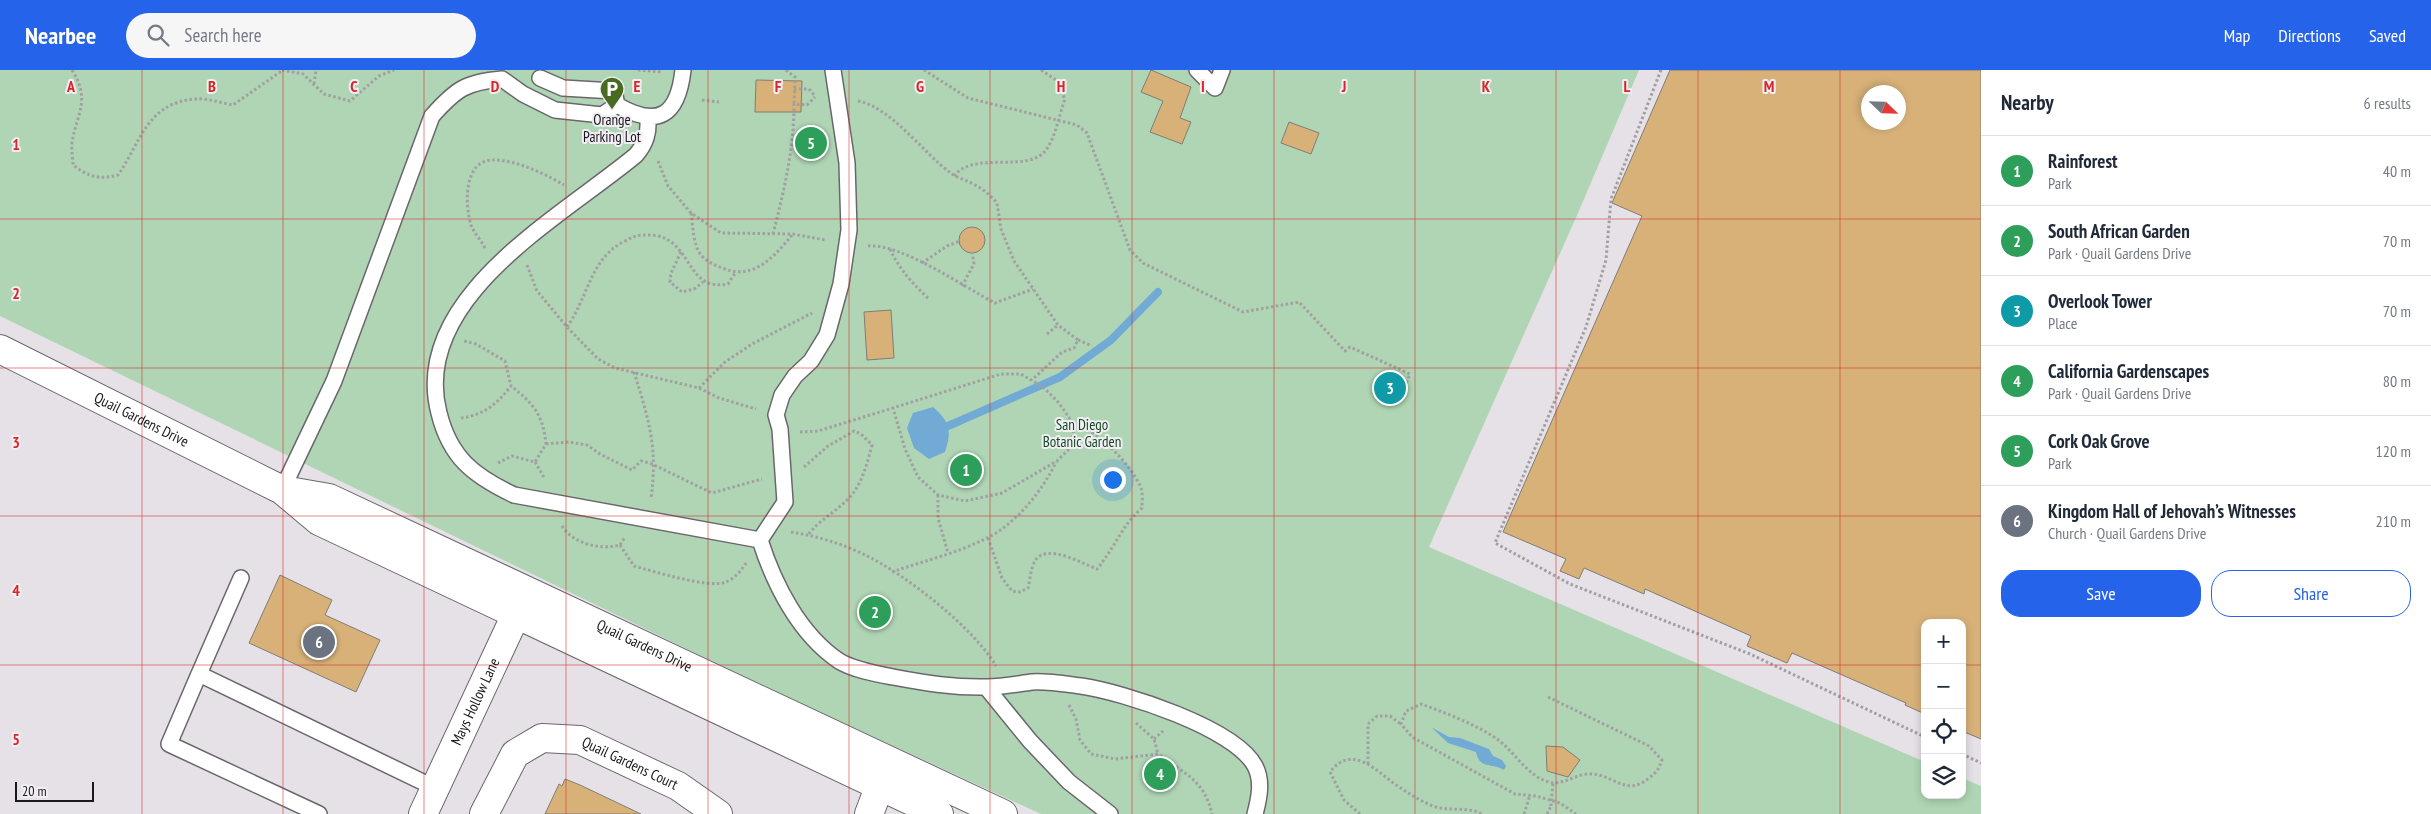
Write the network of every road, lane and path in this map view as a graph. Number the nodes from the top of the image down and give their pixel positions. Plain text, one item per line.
1 (72, 70) edge
2 (282, 70) edge
3 (316, 70) edge
4 (394, 70) edge
5 (683, 70) edge
6 (786, 70) edge
7 (833, 70) edge
8 (924, 70) edge
9 (1041, 70) edge
10 (1197, 70) edge
11 (1222, 70) edge
12 (1661, 70) edge
13 (540, 78) dead end
14 (314, 85) junction
15 (794, 88) junction
16 (816, 96) junction
17 (616, 98) junction
18 (702, 100) dead end
19 (719, 102) dead end
20 (838, 102) junction
21 (794, 104) junction
22 (648, 117) junction
23 (1058, 121) junction
24 (658, 153) dead end
25 (954, 176) junction
26 (578, 200) junction
27 (691, 213) junction
28 (773, 234) junction
29 (792, 234) junction
30 (960, 241) dead end
31 (519, 244) junction
32 (846, 248) junction
33 (890, 248) junction
34 (681, 251) junction
35 (972, 252) dead end
36 (922, 263) junction
37 (496, 266) junction
38 (735, 273) junction
39 (704, 282) junction
40 (962, 286) junction
41 (1033, 289) junction
42 (838, 297) junction
43 (929, 299) dead end
44 (1058, 325) junction
45 (567, 328) junction
46 (1048, 334) dead end
47 (444, 337) junction
48 (1078, 340) junction
49 (1092, 346) dead end
50 (0, 349) edge
51 (634, 372) junction
52 (1033, 380) junction
53 (511, 386) junction
54 (699, 388) junction
55 (1397, 398) dead end
56 (893, 408) junction
57 (778, 422) junction
58 (1074, 425) junction
59 (442, 427) junction
60 (546, 444) junction
61 (1057, 461) junction
62 (655, 466) junction
63 (479, 476) junction
64 (282, 490) junction
65 (938, 495) junction
66 (648, 520) junction
67 (770, 528) junction
68 (988, 538) junction
69 (760, 540) junction
70 (620, 545) dead end
71 (948, 553) junction
72 (892, 572) junction
73 (241, 578) dead end
74 (528, 590) junction
75 (516, 614) junction
76 (199, 674) junction
77 (1056, 684) junction
78 (1007, 686) junction
79 (986, 687) junction
80 (1548, 697) dead end
81 (1401, 724) junction
82 (1921, 735) edge
83 (1966, 756) edge
84 (890, 761) junction
85 (1981, 763) edge
86 (1368, 764) junction
87 (1553, 782) junction
88 (879, 786) junction
89 (435, 788) junction
90 (1530, 796) junction
91 (1466, 812) edge
92 (318, 814) edge
93 (423, 814) edge
94 (484, 814) edge
95 (718, 814) edge
96 (869, 814) edge
97 (939, 814) edge
98 (1003, 814) edge
99 (1110, 814) edge
100 (1212, 814) edge
101 (1255, 814) edge
102 (1360, 814) edge
103 (1482, 814) edge
104 (1524, 814) edge
105 (1547, 814) edge
106 (1576, 814) edge

1 - 2 path
2 - 14 path
3 - 14 path
4 - 14 path
5 - 22 lane
6 - 15 path
7 - 20 lane
8 - 23 path
9 - 23 path
10 - 11 lane
12 - 82 path
13 - 17 lane
15 - 16 path
15 - 21 path
16 - 20 path
16 - 21 path
17 - 22 lane
17 - 64 lane
18 - 19 path
20 - 25 path
20 - 32 lane
21 - 28 path
22 - 26 lane
23 - 25 path
23 - 55 path
24 - 27 path
25 - 41 path
26 - 31 lane
26 - 37 path
27 - 28 path
27 - 38 path
28 - 29 path
29 - 32 path
29 - 38 path
30 - 36 path
31 - 37 lane
31 - 45 path
32 - 33 path
32 - 42 lane
33 - 36 path
33 - 43 path
34 - 39 path
34 - 39 path
34 - 45 path
35 - 40 path
36 - 40 path
37 - 47 lane
38 - 39 path
40 - 41 path
41 - 44 path
42 - 54 path
42 - 57 lane
44 - 46 path
44 - 48 path
45 - 51 path
47 - 53 path
47 - 59 lane
48 - 49 path
48 - 52 path
50 - 64 main road, Quail Gardens Drive
51 - 54 path
51 - 62 path
52 - 56 path
52 - 58 path
53 - 59 path
53 - 60 path
54 - 57 path
56 - 57 path
56 - 65 path
57 - 67 lane
58 - 61 path
58 - 68 path
59 - 63 lane
60 - 62 path
60 - 63 path
61 - 65 path
61 - 68 path
62 - 66 path
63 - 66 lane
64 - 74 main road, Quail Gardens Drive
64 - 75 main road, Quail Gardens Drive
65 - 71 path
66 - 69 lane
67 - 69 lane
67 - 72 path
68 - 71 path
69 - 70 path
69 - 79 lane
71 - 72 path
72 - 78 path
73 - 76 lane
74 - 75 main road, Mays Hollow Lane
74 - 84 main road, Quail Gardens Drive
75 - 88 main road, Quail Gardens Drive
75 - 89 main road, Mays Hollow Lane
76 - 89 lane
76 - 92 lane
77 - 78 lane
77 - 100 path
77 - 101 lane
78 - 79 lane
79 - 99 lane
80 - 87 path
81 - 86 path
81 - 87 path
81 - 90 path
83 - 85 path
84 - 88 main road
84 - 98 main road, Quail Gardens Drive
86 - 91 path
86 - 102 path
87 - 105 path, bridge
88 - 96 main road
88 - 97 main road, Quail Gardens Drive
89 - 93 main road, Mays Hollow Lane
90 - 104 path
90 - 106 path
91 - 103 path
94 - 95 main road, Quail Gardens Court

